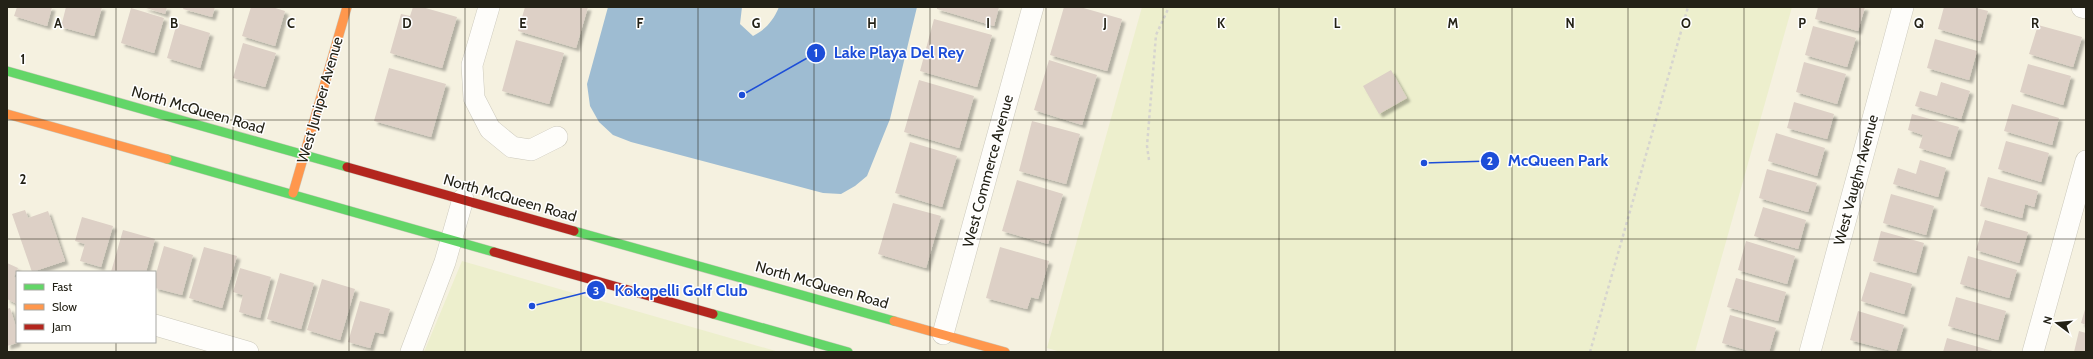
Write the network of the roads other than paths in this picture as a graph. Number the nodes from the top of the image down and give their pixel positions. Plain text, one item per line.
1 (348, 7) edge
2 (489, 7) edge
3 (1033, 7) edge
4 (1903, 7) edge
5 (2082, 7) edge
6 (2086, 8) edge
7 (7, 71) edge
8 (7, 114) edge
9 (557, 138) dead end
10 (304, 155) junction
11 (2086, 161) edge
12 (292, 193) junction
13 (463, 199) junction
14 (451, 239) junction
15 (156, 325) edge
16 (943, 334) junction
17 (248, 352) edge
18 (411, 352) edge
19 (848, 352) edge
20 (1005, 352) edge
21 (1810, 352) edge
22 (2033, 352) edge

1 - 10 main road, West Juniper Avenue
2 - 9 street
3 - 16 street, West Commerce Avenue
4 - 21 street, West Vaughn Avenue
5 - 6 street
7 - 10 main road, North McQueen Road
8 - 12 main road
10 - 12 main road, West Juniper Avenue
10 - 13 main road, North McQueen Road
11 - 22 street
12 - 14 main road
13 - 14 street
13 - 16 main road, North McQueen Road
14 - 18 street
14 - 19 main road
15 - 17 street
16 - 20 main road, North McQueen Road

